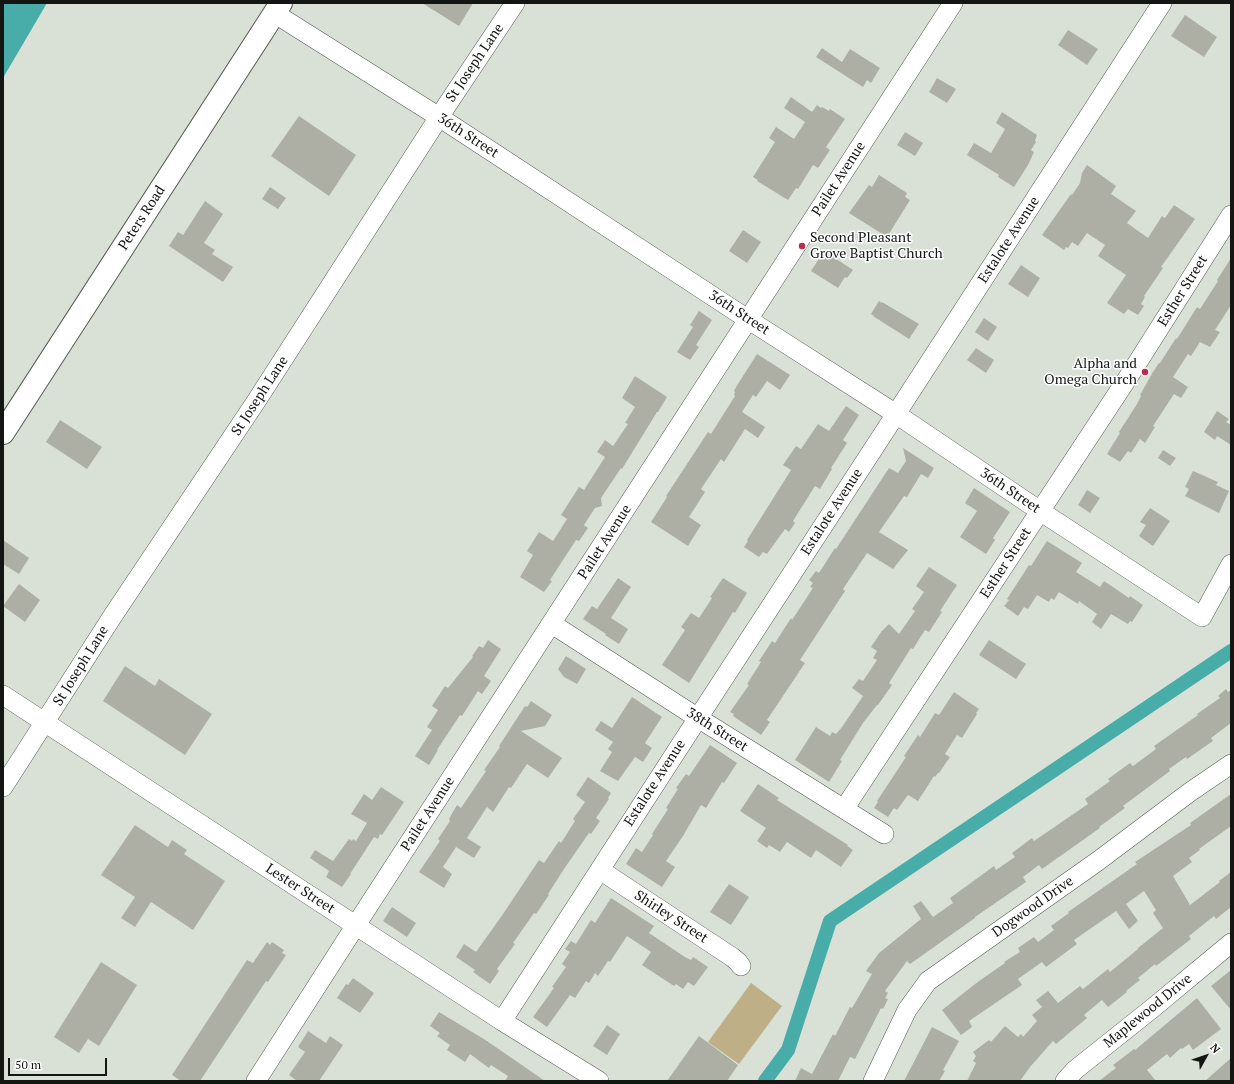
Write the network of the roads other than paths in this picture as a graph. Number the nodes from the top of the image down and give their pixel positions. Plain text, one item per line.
1 (515, 3) edge
2 (953, 3) edge
3 (1162, 3) edge
4 (277, 8) edge
5 (439, 117) junction
6 (1231, 215) edge
7 (749, 320) junction
8 (896, 414) junction
9 (3, 433) edge
10 (1040, 511) junction
11 (1231, 564) edge
12 (552, 624) junction
13 (3, 695) edge
14 (698, 718) junction
15 (45, 722) junction
16 (1231, 764) edge
17 (3, 787) edge
18 (844, 809) junction
19 (884, 834) dead end
20 (600, 870) junction
21 (356, 925) junction
22 (1231, 943) edge
23 (740, 966) dead end
24 (502, 1021) junction
25 (259, 1080) edge
26 (599, 1081) edge
27 (873, 1081) edge
28 (1065, 1081) edge

1 - 5 street, St Joseph Lane
2 - 7 street, Pailet Avenue
3 - 8 street, Estalote Avenue
4 - 5 street, 36th Street
4 - 9 main road, Peters Road
5 - 7 street, 36th Street
5 - 15 street, St Joseph Lane
6 - 10 street, Esther Street
7 - 8 street, 36th Street
7 - 12 street, Pailet Avenue
8 - 10 street, 36th Street
8 - 14 street, Estalote Avenue
10 - 11 street, 36th Street
10 - 18 street, Esther Street
12 - 14 street, 38th Street
12 - 21 street, Pailet Avenue
13 - 15 street, Lester Street
14 - 18 street, 38th Street
14 - 20 street, Estalote Avenue
15 - 17 street, St Joseph Lane
15 - 21 street, Lester Street
16 - 27 street, Dogwood Drive
18 - 19 street, 38th Street
20 - 23 street, Shirley Street
20 - 24 street, Estalote Avenue
21 - 24 street, Lester Street
21 - 25 street, Pailet Avenue
22 - 28 street, Maplewood Drive
24 - 26 street, Lester Street

